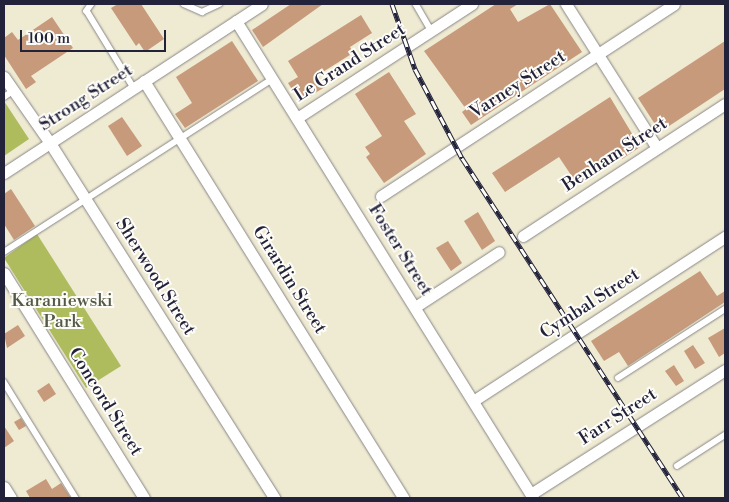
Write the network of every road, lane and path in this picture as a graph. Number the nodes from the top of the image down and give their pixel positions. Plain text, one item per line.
1 (92, 4) edge
2 (184, 4) edge
3 (219, 4) edge
4 (262, 4) edge
5 (416, 4) edge
6 (472, 4) edge
7 (566, 4) edge
8 (674, 4) edge
9 (236, 21) junction
10 (431, 30) junction
11 (598, 54) junction
12 (4, 77) edge
13 (272, 79) junction
14 (144, 81) junction
15 (134, 88) junction
16 (8, 94) edge
17 (725, 104) edge
18 (297, 118) junction
19 (180, 138) junction
20 (50, 143) junction
21 (657, 148) junction
22 (4, 173) edge
23 (381, 196) dead end
24 (85, 199) junction
25 (523, 236) dead end
26 (725, 237) edge
27 (4, 252) edge
28 (499, 252) dead end
29 (4, 273) edge
30 (415, 307) junction
31 (725, 309) edge
32 (725, 370) edge
33 (618, 378) dead end
34 (4, 382) edge
35 (473, 401) junction
36 (725, 435) edge
37 (677, 466) dead end
38 (4, 487) edge
39 (532, 496) edge
40 (11, 498) edge
41 (76, 498) edge
42 (144, 498) edge
43 (274, 498) edge
44 (404, 498) edge

1 - 15 lane
2 - 3 lane
4 - 9 street, Strong Street
5 - 10 lane
6 - 10 street, Le Grand Street
7 - 11 street
8 - 11 street, Varney Street
9 - 13 street, Foster Street
9 - 14 street, Strong Street
10 - 18 street, Le Grand Street
11 - 21 street
11 - 23 street, Varney Street
12 - 16 street, Sherwood Street
13 - 18 street, Foster Street
13 - 19 lane
14 - 15 street, Strong Street
14 - 19 street, Girardin Street
15 - 20 street, Strong Street
16 - 20 street, Sherwood Street
17 - 21 street, Benham Street
18 - 30 street, Foster Street
19 - 24 lane
19 - 44 street, Girardin Street
20 - 22 street, Strong Street
20 - 24 street, Sherwood Street
21 - 25 street, Benham Street
24 - 27 lane
24 - 43 street, Sherwood Street
26 - 35 street, Cymbal Street
28 - 30 street
29 - 42 street, Concord Street
30 - 35 street, Foster Street
31 - 33 lane
32 - 39 street, Farr Street
34 - 41 lane
35 - 39 street, Foster Street
36 - 37 lane
38 - 40 street

